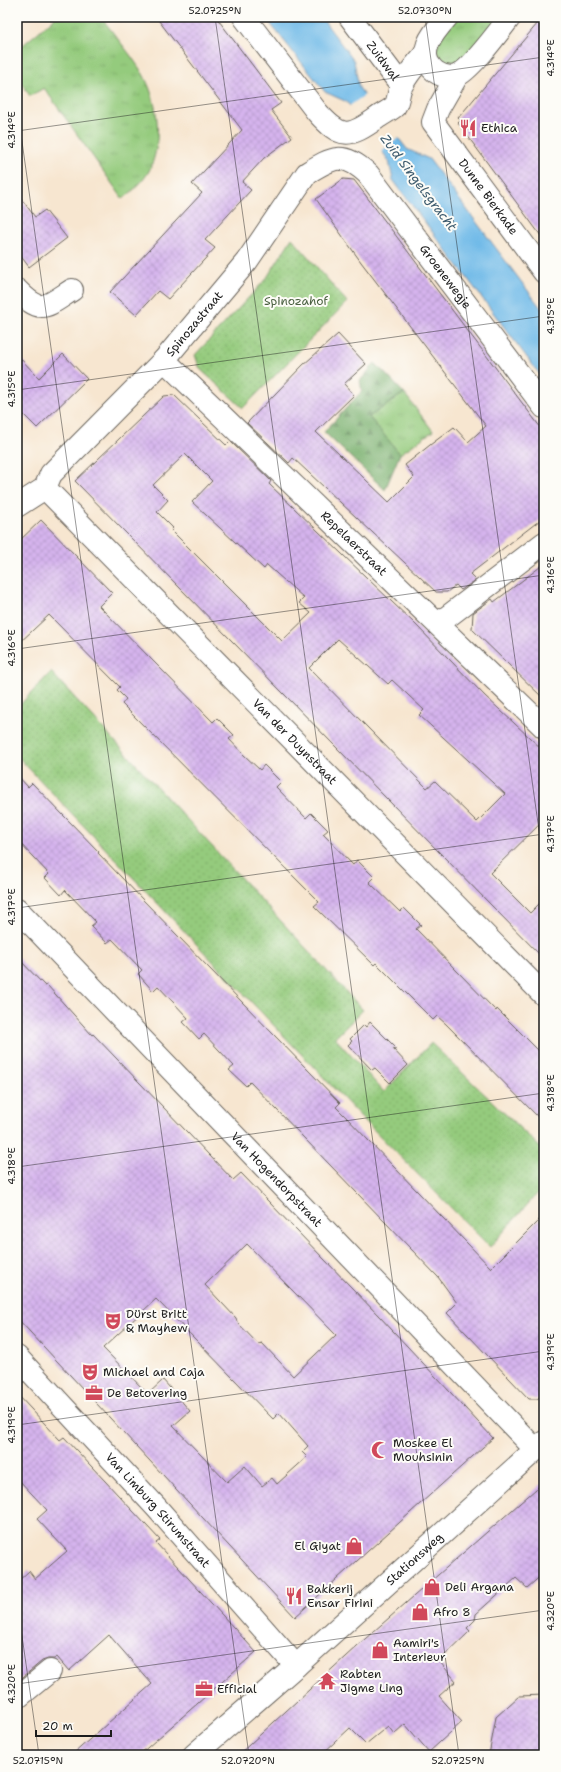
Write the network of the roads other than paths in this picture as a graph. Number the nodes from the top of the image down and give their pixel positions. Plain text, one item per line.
1 (244, 17) edge
2 (350, 17) edge
3 (447, 17) edge
4 (510, 17) edge
5 (426, 53) junction
6 (457, 76) junction
7 (401, 86) junction
8 (356, 131) junction
9 (344, 159) junction
10 (544, 272) edge
11 (17, 290) edge
12 (72, 290) dead end
13 (164, 360) junction
14 (544, 407) edge
15 (45, 488) junction
16 (17, 506) edge
17 (544, 543) edge
18 (438, 624) junction
19 (544, 727) edge
20 (17, 909) edge
21 (544, 995) edge
22 (17, 1358) edge
23 (540, 1446) edge
24 (296, 1666) junction
25 (50, 1671) dead end
26 (17, 1698) edge
27 (194, 1755) edge

1 - 8 street
2 - 7 street, Zuidwal
3 - 5 street
4 - 6 street
5 - 6 street
5 - 7 street
6 - 10 street, Dunne Bierkade
7 - 8 street
8 - 9 street
9 - 13 street, Spinozastraat
9 - 14 street, Groenewegje
11 - 12 street
13 - 15 street, Spinozastraat
13 - 18 street, Repelaerstraat
15 - 16 street
15 - 21 street, Van der Duynstraat
17 - 18 street
18 - 19 street, Repelaerstraat
20 - 23 street, Van Hogendorpstraat
22 - 24 street, Van Limburg Stirumstraat
23 - 24 street, Stationsweg
24 - 27 street, Stationsweg
25 - 26 street

